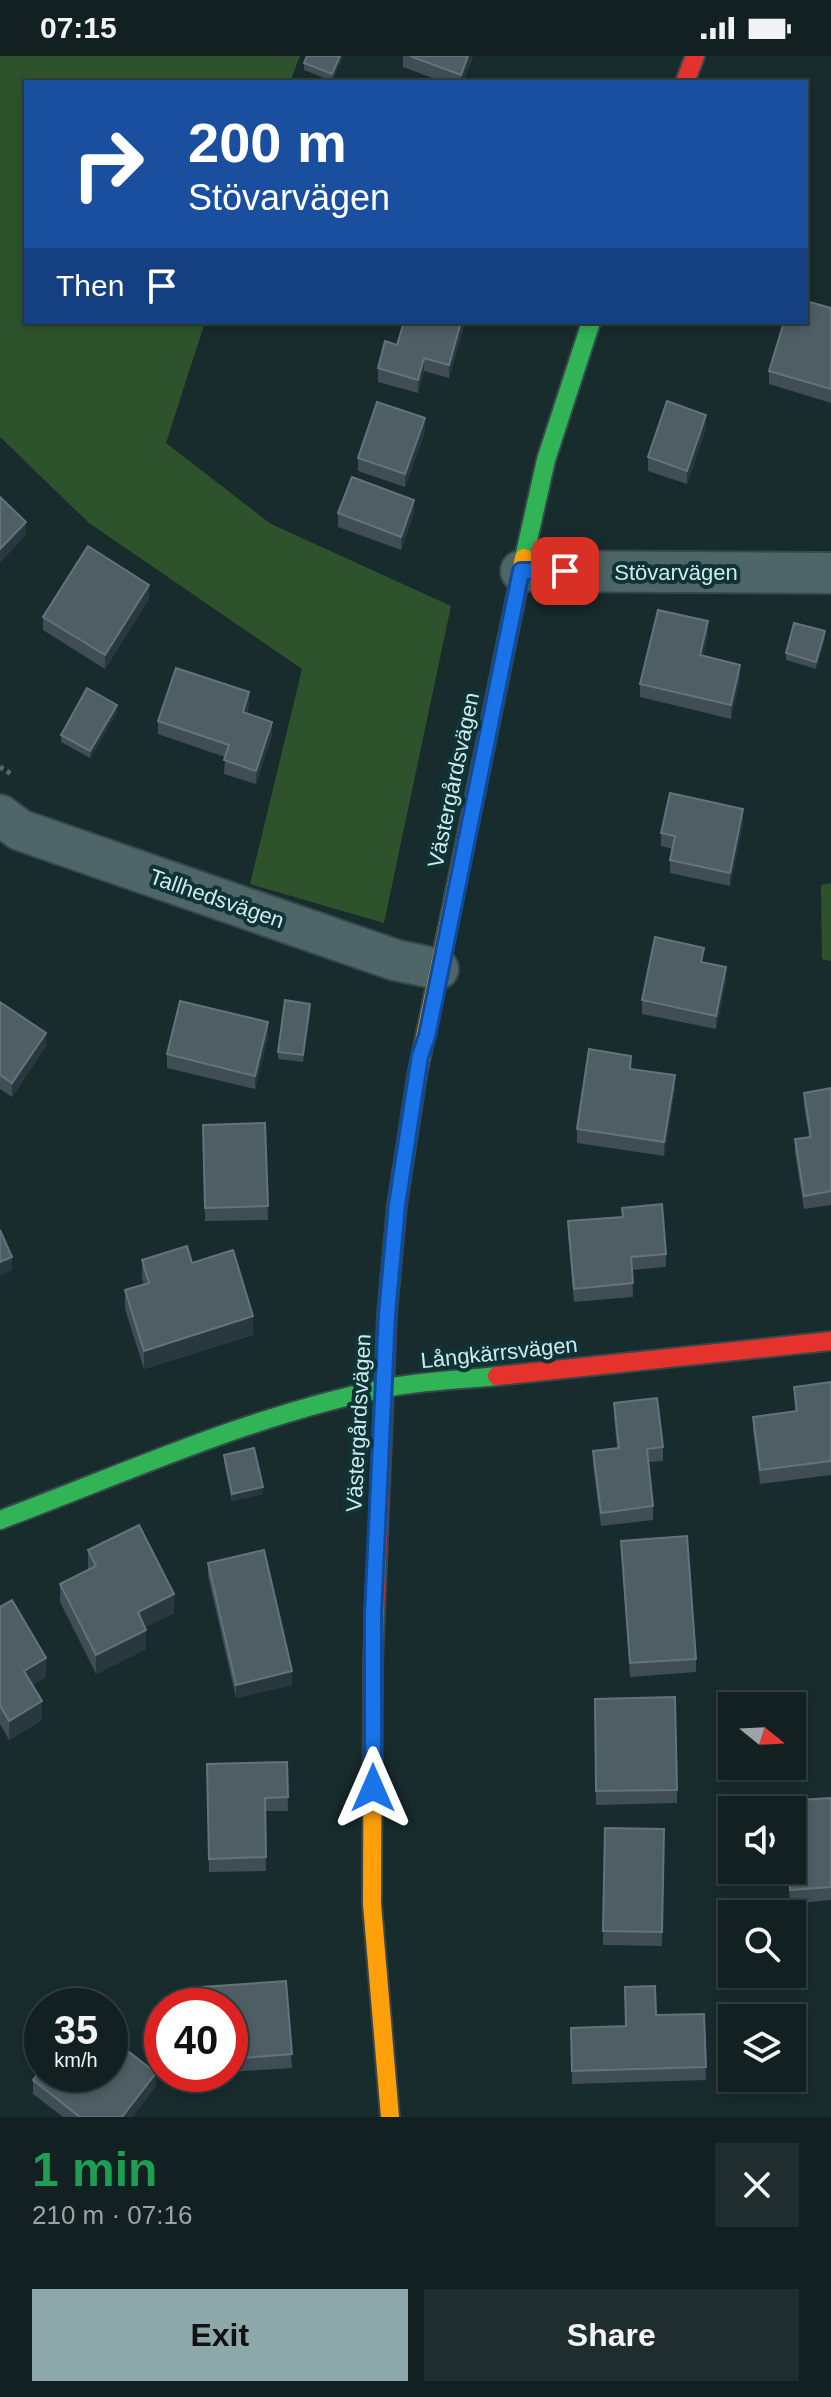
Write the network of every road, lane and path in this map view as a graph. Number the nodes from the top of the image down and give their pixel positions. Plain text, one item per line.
1 (695, 56) edge
2 (686, 80) edge
3 (590, 324) edge
4 (521, 571) junction
5 (831, 573) edge
6 (0, 815) edge
7 (438, 969) junction
8 (831, 1341) edge
9 (384, 1388) junction
10 (0, 1520) edge
11 (390, 2117) edge

1 - 2 street
3 - 4 street, Västergårdsvägen
4 - 5 street, Stövarvägen
4 - 7 street, Västergårdsvägen
6 - 7 street, Tallhedsvägen
7 - 9 street, Västergårdsvägen
8 - 9 street, Långkärrsvägen
9 - 10 street, Långkärrsvägen
9 - 11 street, Västergårdsvägen

